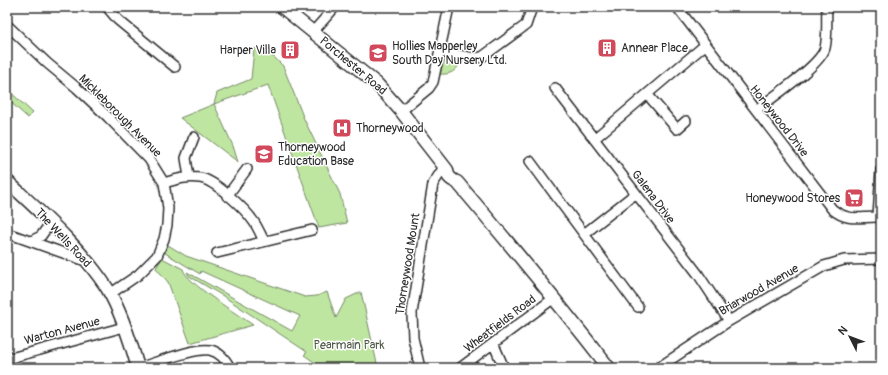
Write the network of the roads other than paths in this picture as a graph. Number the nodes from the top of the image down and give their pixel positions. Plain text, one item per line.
1 (107, 7) edge
2 (282, 7) edge
3 (335, 7) edge
4 (449, 7) edge
5 (532, 7) edge
6 (677, 7) edge
7 (827, 7) edge
8 (7, 25) edge
9 (312, 33) junction
10 (705, 45) junction
11 (440, 52) junction
12 (175, 67) dead end
13 (555, 88) dead end
14 (647, 94) junction
15 (756, 110) junction
16 (401, 111) junction
17 (686, 121) dead end
18 (594, 139) junction
19 (193, 143) dead end
20 (530, 161) dead end
21 (445, 168) junction
22 (247, 169) dead end
23 (881, 170) edge
24 (189, 177) junction
25 (7, 181) edge
26 (164, 183) junction
27 (635, 194) junction
28 (228, 196) junction
29 (880, 217) edge
30 (51, 222) junction
31 (312, 230) dead end
32 (7, 233) edge
33 (584, 234) junction
34 (31, 241) junction
35 (264, 241) junction
36 (217, 253) dead end
37 (881, 259) edge
38 (86, 261) junction
39 (110, 294) junction
40 (559, 304) junction
41 (638, 307) dead end
42 (729, 321) junction
43 (124, 327) junction
44 (494, 345) junction
45 (7, 359) edge
46 (138, 368) edge
47 (230, 368) edge
48 (420, 368) edge
49 (460, 368) edge
50 (504, 368) edge
51 (609, 368) edge
52 (658, 368) edge

1 - 12 street
2 - 9 street, Porchester Road
3 - 9 street
4 - 11 street
5 - 11 street
6 - 10 street, Honeywood Drive
7 - 15 street
8 - 26 street, Mickleborough Avenue
9 - 16 street, Porchester Road
10 - 14 street
10 - 15 street, Honeywood Drive
11 - 16 street
13 - 18 street, Galena Drive
14 - 17 street
14 - 18 street
15 - 29 street, Honeywood Drive
16 - 21 street, Porchester Road
18 - 27 street, Galena Drive
19 - 24 street
20 - 33 street
21 - 40 street, Porchester Road
21 - 48 street, Thorneywood Mount
22 - 28 street
23 - 29 street
24 - 26 street
24 - 28 street
25 - 30 street, The Wells Road
26 - 39 street, Mickleborough Avenue
27 - 33 street
27 - 42 street, Galena Drive
28 - 35 street
30 - 34 street
30 - 38 street, The Wells Road
31 - 35 street
32 - 34 street
33 - 41 street
34 - 38 street
35 - 36 street
37 - 42 street, Briarwood Avenue
38 - 39 street, The Wells Road
39 - 43 street, The Wells Road
40 - 44 street, Wheatfields Road
40 - 51 street, Porchester Road
42 - 52 street, Briarwood Avenue
43 - 45 street, Warton Avenue
43 - 46 street, The Wells Road
44 - 49 street, Wheatfields Road
44 - 50 street
46 - 47 street

